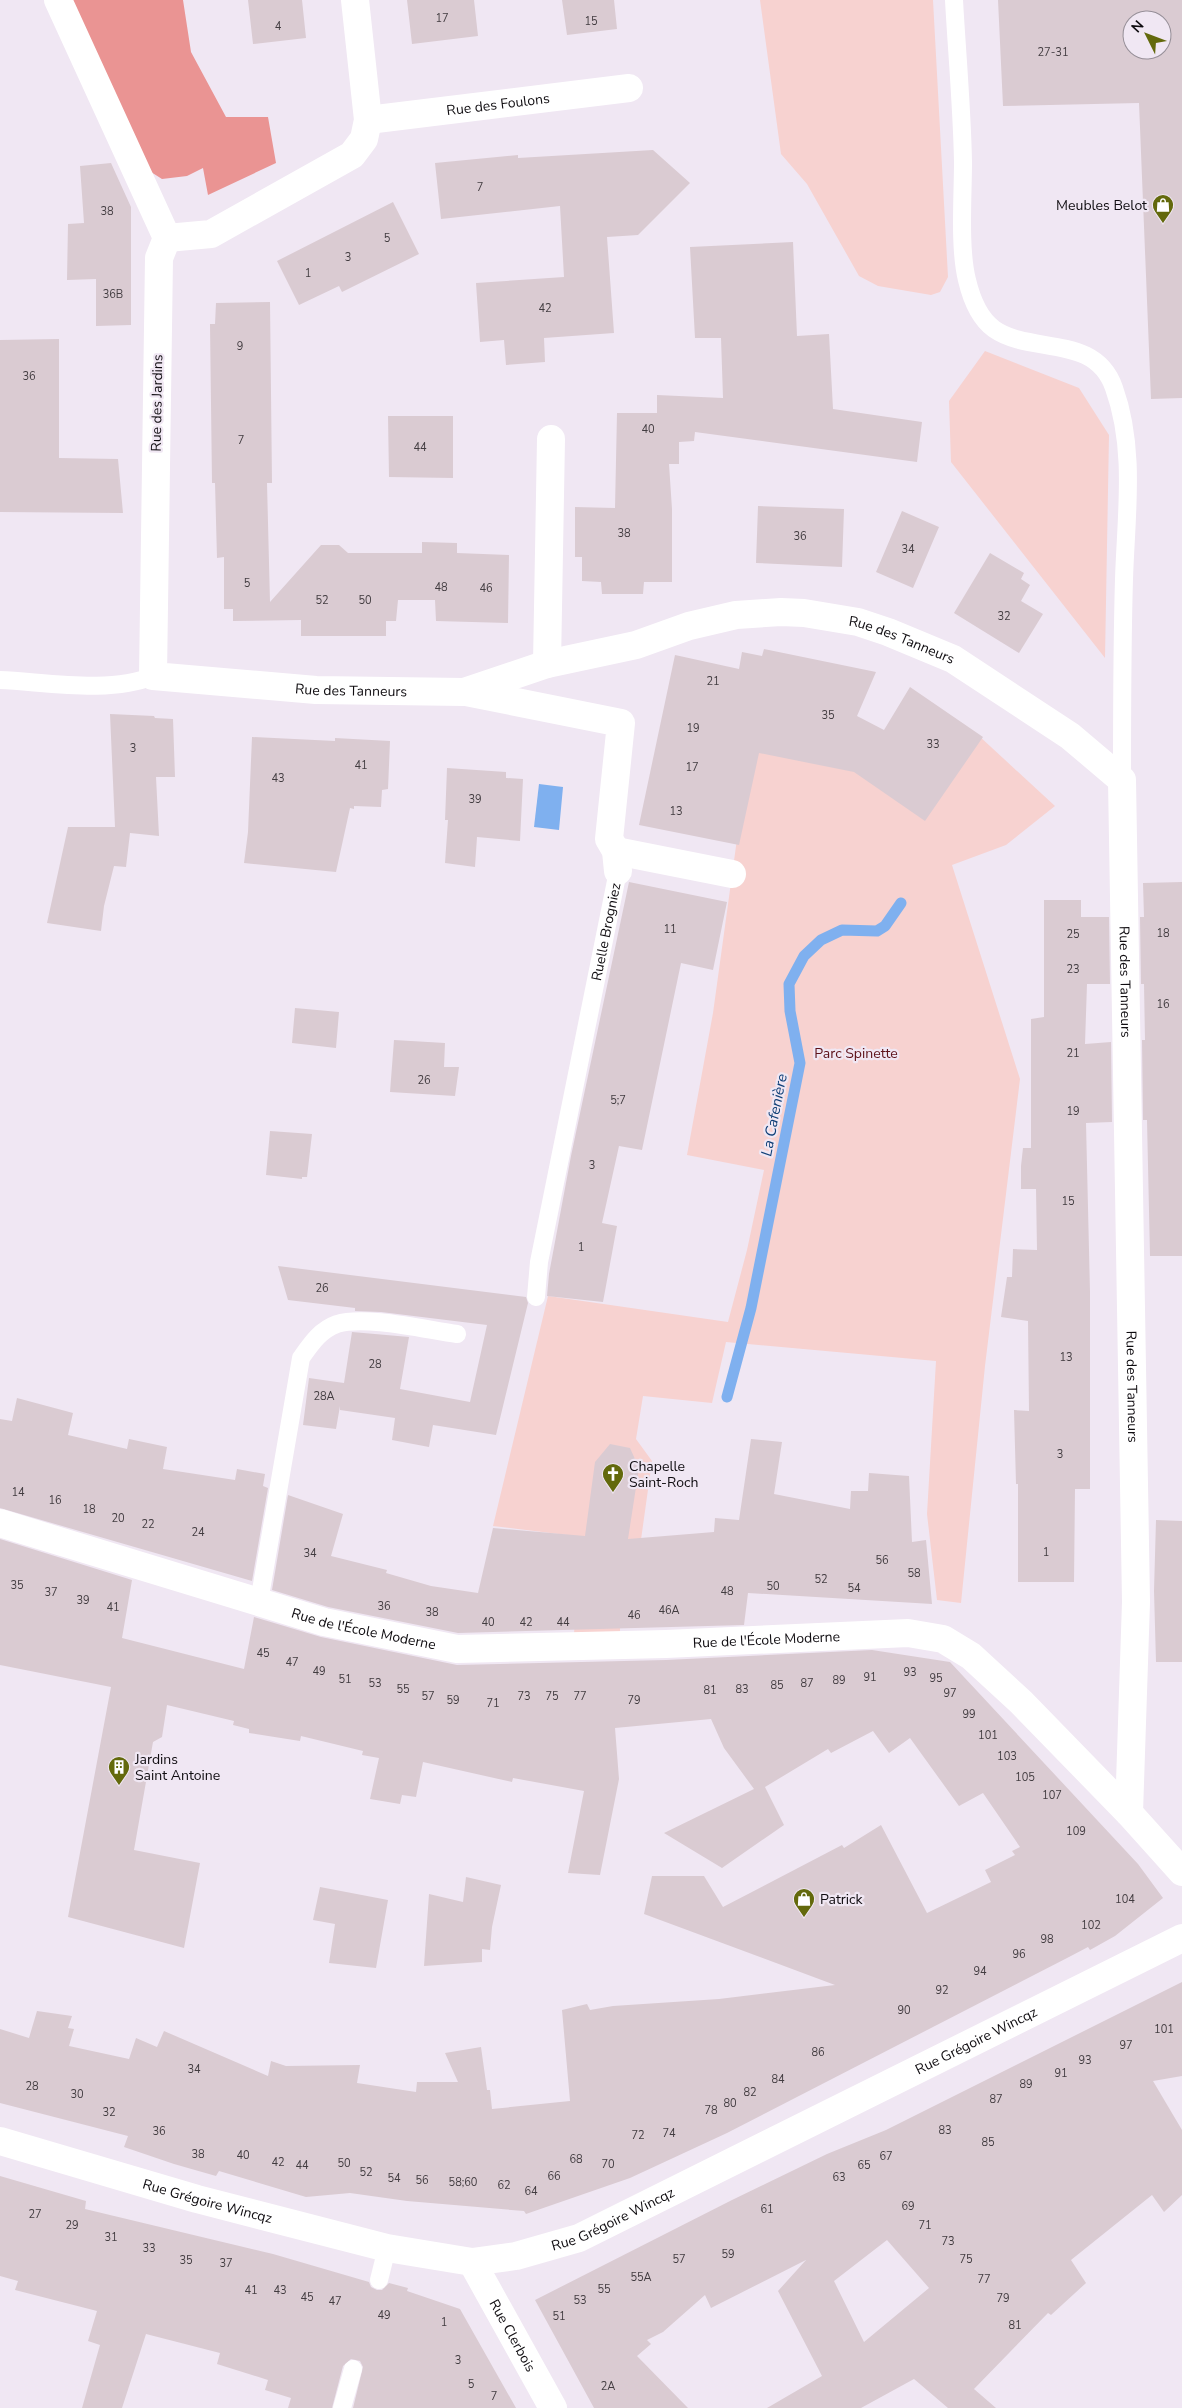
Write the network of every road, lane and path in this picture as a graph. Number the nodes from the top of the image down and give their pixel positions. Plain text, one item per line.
1 (58, 0) edge
2 (355, 0) edge
3 (954, 0) edge
4 (629, 88) dead end
5 (368, 120) junction
6 (168, 238) junction
7 (551, 439) dead end
8 (546, 664) junction
9 (153, 676) junction
10 (0, 680) edge
11 (464, 692) junction
12 (1122, 780) junction
13 (617, 861) junction
14 (732, 874) dead end
15 (536, 1297) dead end
16 (457, 1334) dead end
17 (0, 1523) edge
18 (259, 1602) junction
19 (1129, 1813) junction
20 (1182, 1872) edge
21 (1182, 1938) edge
22 (0, 2141) edge
23 (387, 2248) junction
24 (472, 2262) junction
25 (379, 2280) dead end
26 (353, 2369) dead end
27 (342, 2408) edge
28 (553, 2408) edge

1 - 6 street
2 - 5 street
3 - 12 lane
4 - 5 street, Rue des Foulons
5 - 6 street
6 - 9 street, Rue des Jardins
7 - 8 street
8 - 11 street, Rue des Tanneurs
8 - 12 street, Rue des Tanneurs
9 - 10 lane
9 - 11 street, Rue des Tanneurs
11 - 13 street, Ruelle Brogniez
12 - 19 street, Rue des Tanneurs
13 - 14 street
13 - 15 lane, Ruelle Brogniez
16 - 18 lane
17 - 18 street, Rue de l'École Moderne
18 - 19 street, Rue de l'École Moderne
19 - 20 street, Rue de l'École Moderne
21 - 24 street, Rue Grégoire Wincqz
22 - 23 street, Rue Grégoire Wincqz
23 - 24 street, Rue Grégoire Wincqz
23 - 25 lane
24 - 28 street, Rue Clerbois
26 - 27 lane

